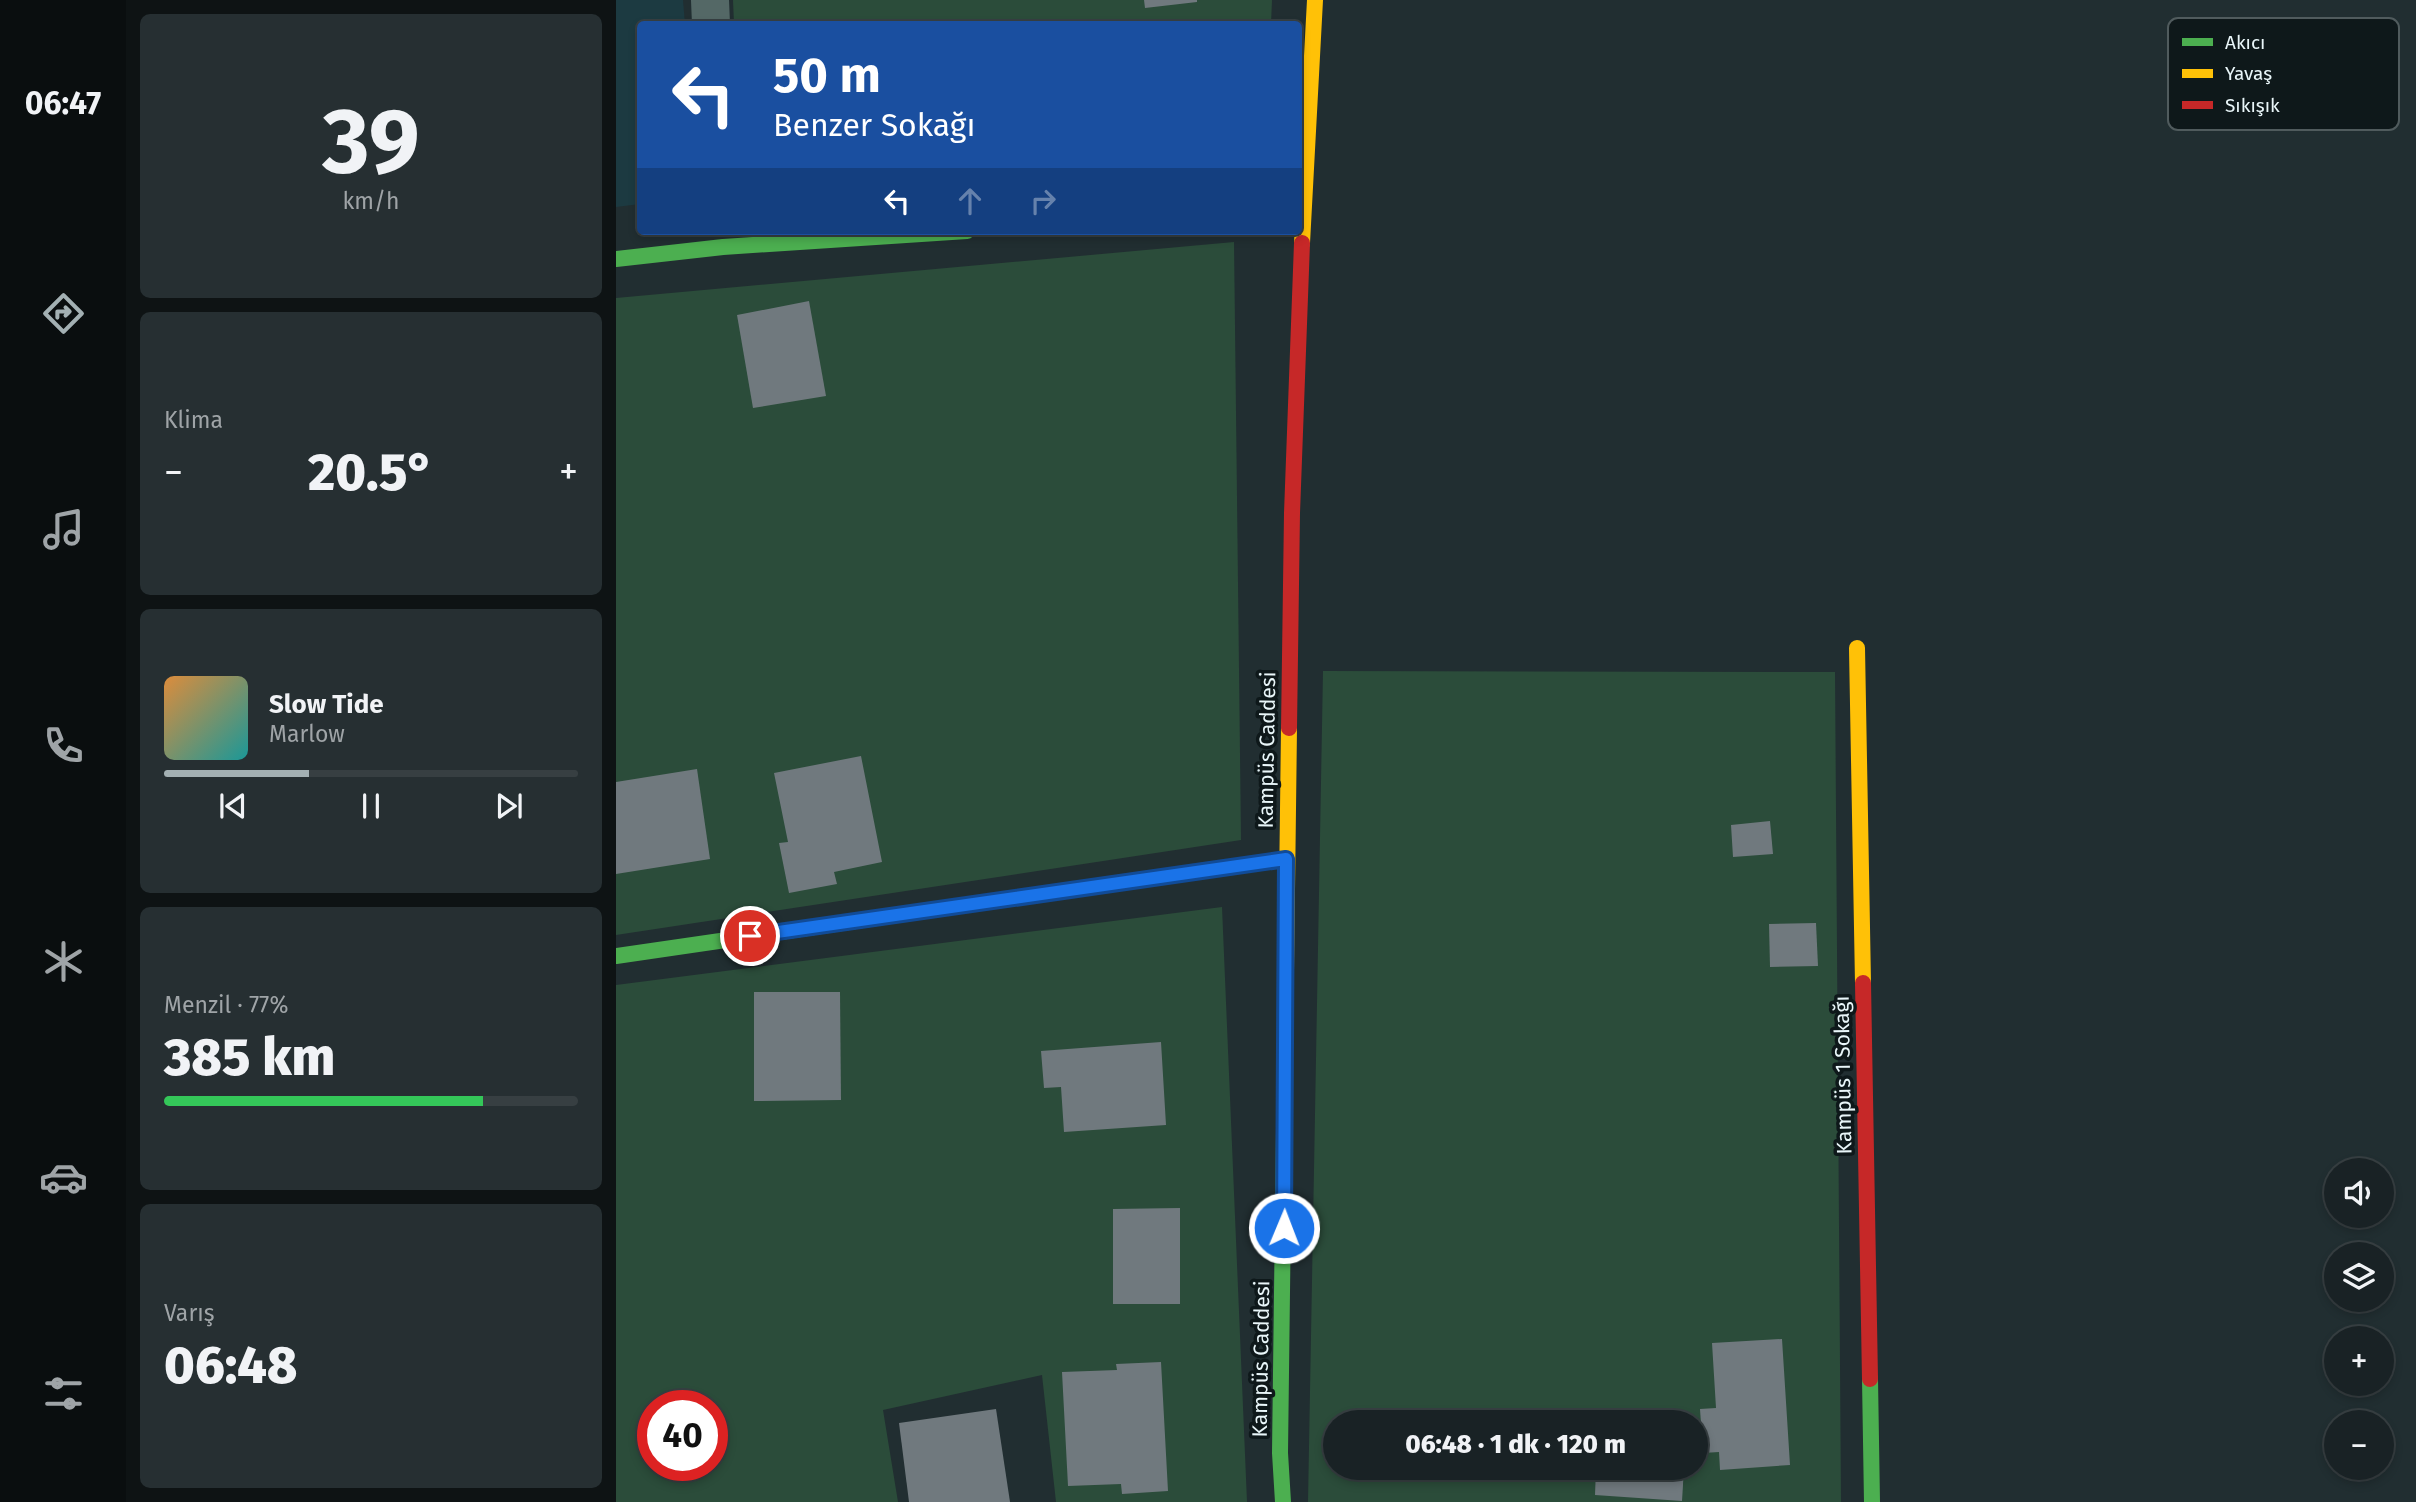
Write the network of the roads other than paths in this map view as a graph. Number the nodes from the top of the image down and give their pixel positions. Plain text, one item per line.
1 (710, 0) edge
2 (1315, 0) edge
3 (711, 21) edge
4 (1302, 194) edge
5 (845, 235) edge
6 (1300, 235) edge
7 (723, 239) edge
8 (616, 259) edge
9 (1857, 648) dead end
10 (1286, 859) junction
11 (616, 956) edge
12 (1283, 1502) edge
13 (1872, 1502) edge

1 - 3 street
2 - 4 street, Kampüs Caddesi
5 - 7 street
6 - 10 street, Kampüs Caddesi
7 - 8 street
9 - 13 street, Kampüs 1 Sokağı
10 - 11 street
10 - 12 street, Kampüs Caddesi

